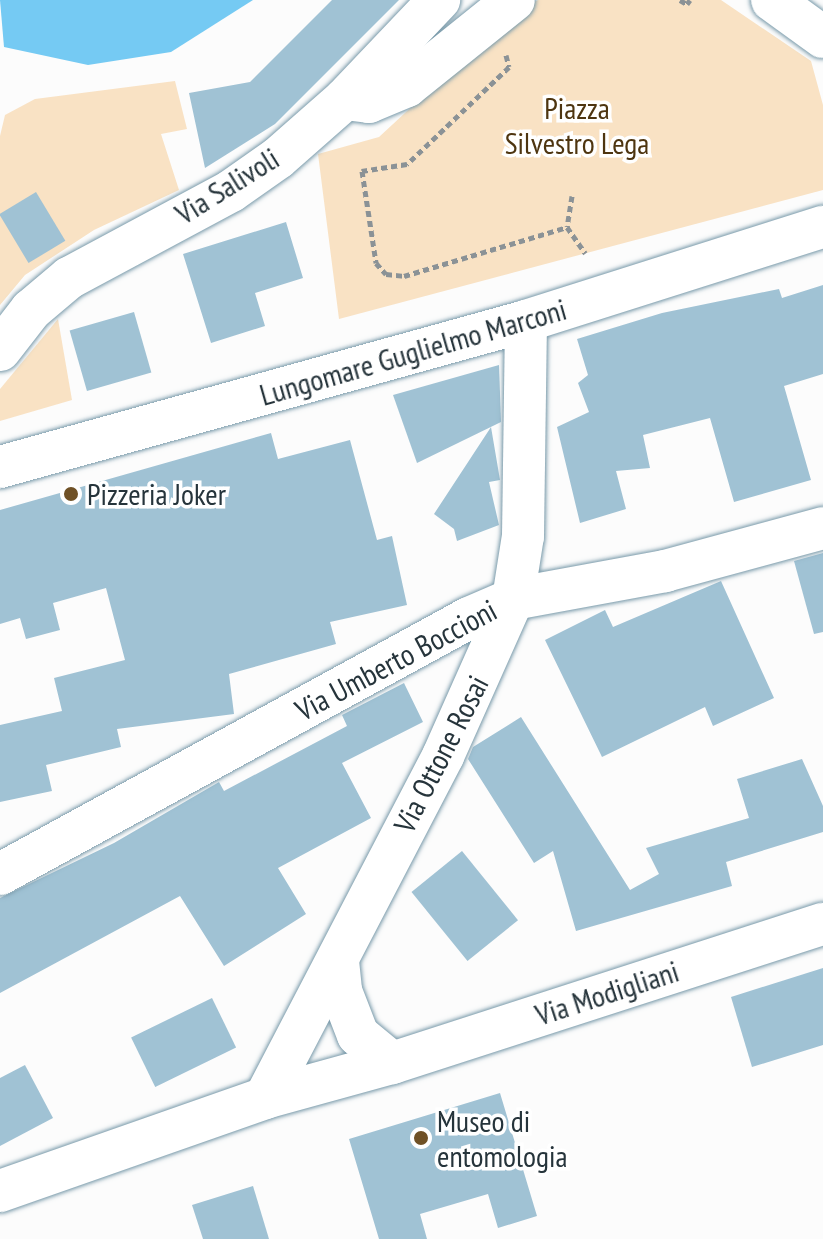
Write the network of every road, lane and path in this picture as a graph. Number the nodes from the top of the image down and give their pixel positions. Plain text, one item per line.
1 (439, 0) edge
2 (514, 0) edge
3 (680, 0) edge
4 (690, 0) edge
5 (772, 0) edge
6 (823, 37) edge
7 (505, 50) dead end
8 (345, 99) junction
9 (572, 196) dead end
10 (567, 227) junction
11 (823, 227) edge
12 (585, 253) dead end
13 (526, 321) junction
14 (0, 350) edge
15 (0, 467) edge
16 (823, 528) edge
17 (513, 599) junction
18 (0, 874) edge
19 (823, 924) edge
20 (338, 961) junction
21 (392, 1063) junction
22 (265, 1098) junction
23 (0, 1191) edge

1 - 8 street, Via Salivoli
2 - 8 street
3 - 4 path
5 - 6 street
7 - 10 path
8 - 14 street, Via Salivoli
9 - 10 path
10 - 12 path
11 - 13 street, Lungomare Guglielmo Marconi
13 - 15 street, Lungomare Guglielmo Marconi
13 - 17 street, Via Ottone Rosai
16 - 17 street, Via Umberto Boccioni
17 - 18 street, Via Umberto Boccioni
17 - 20 street, Via Ottone Rosai
19 - 21 street, Via Modigliani
20 - 21 street
20 - 22 street, Via Ottone Rosai
21 - 22 street, Via Modigliani
22 - 23 street, Via Modigliani

